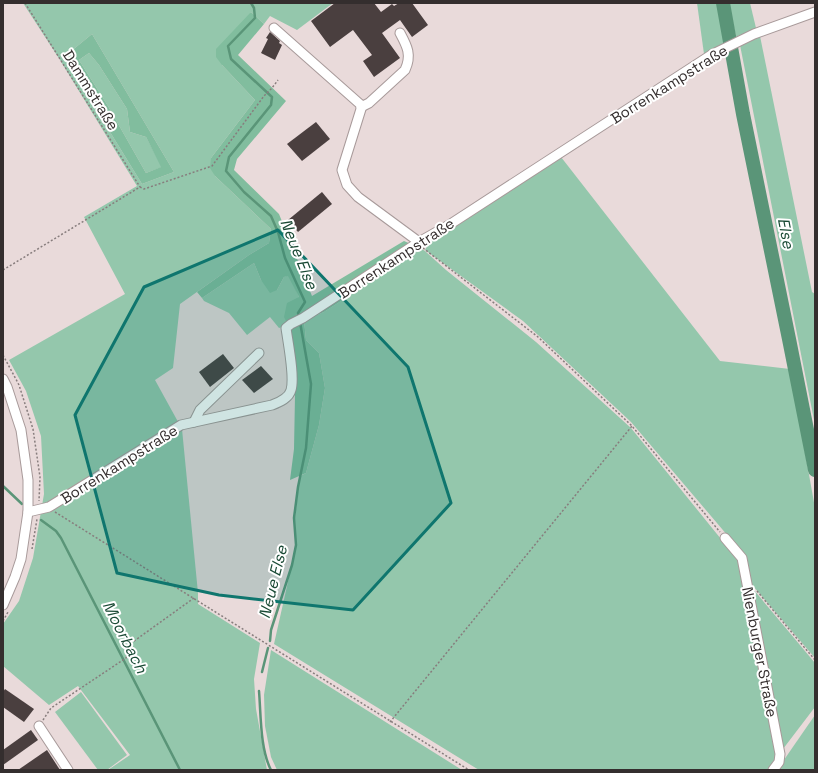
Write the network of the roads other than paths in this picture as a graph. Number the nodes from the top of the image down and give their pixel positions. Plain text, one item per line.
1 (815, 12) edge
2 (274, 28) dead end
3 (400, 33) dead end
4 (361, 107) junction
5 (419, 242) junction
6 (259, 353) dead end
7 (3, 378) edge
8 (194, 422) junction
9 (28, 512) junction
10 (725, 538) road end
11 (3, 605) edge
12 (39, 726) road end
13 (68, 770) edge
14 (773, 770) edge

1 - 5 street, Borrenkampstraße
2 - 4 street
3 - 4 street
4 - 5 street
5 - 8 street, Borrenkampstraße
6 - 8 street
7 - 9 street
8 - 9 street, Borrenkampstraße
9 - 11 street
10 - 14 street, Nienburger Straße
12 - 13 street

